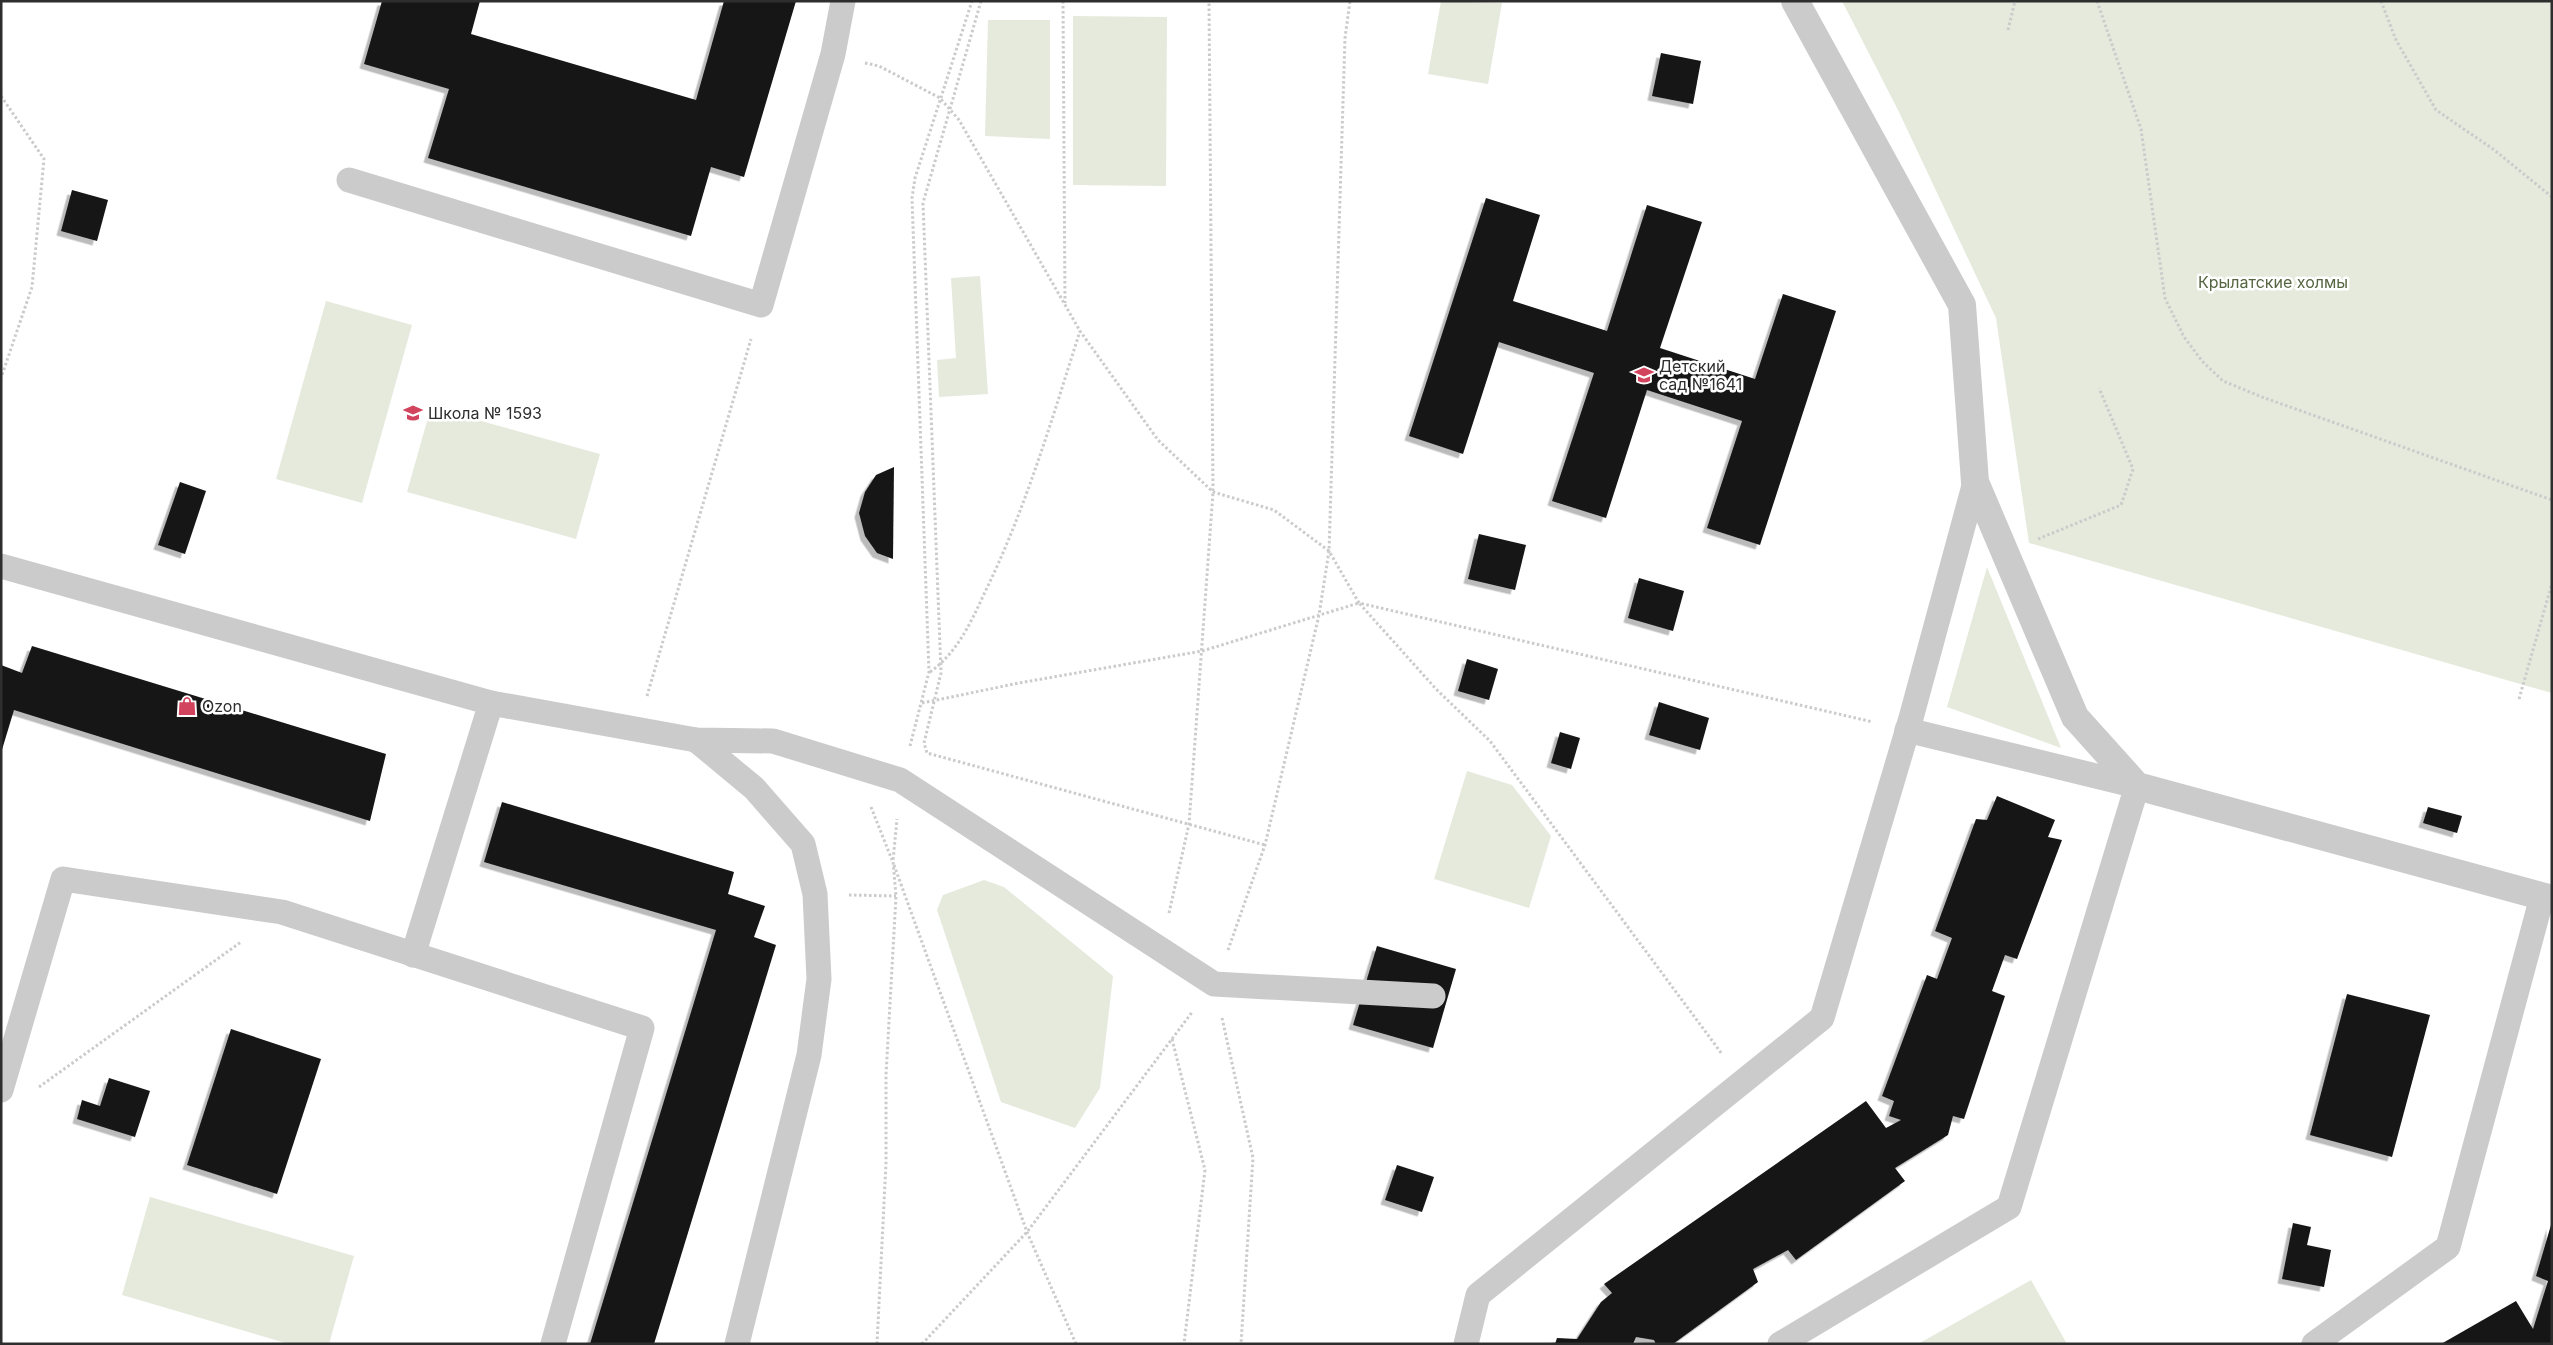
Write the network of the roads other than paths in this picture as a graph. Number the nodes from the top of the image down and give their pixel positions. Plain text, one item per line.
1 (843, 1) edge
2 (1796, 1) edge
3 (349, 180) dead end
4 (1975, 482) junction
5 (1, 566) edge
6 (491, 703) junction
7 (1907, 730) junction
8 (696, 740) junction
9 (2137, 786) junction
10 (2547, 898) edge
11 (413, 955) junction
12 (1433, 996) dead end
13 (1, 1090) edge
14 (553, 1344) edge
15 (737, 1344) edge
16 (1466, 1344) edge
17 (1780, 1344) edge
18 (2314, 1344) edge

1 - 3 lane
2 - 4 street
4 - 7 lane
4 - 9 street
5 - 6 lane
6 - 8 lane
6 - 11 lane
7 - 9 lane
7 - 16 lane
8 - 12 lane
8 - 15 lane
9 - 10 street
9 - 17 lane
10 - 18 lane
11 - 13 lane
11 - 14 lane

